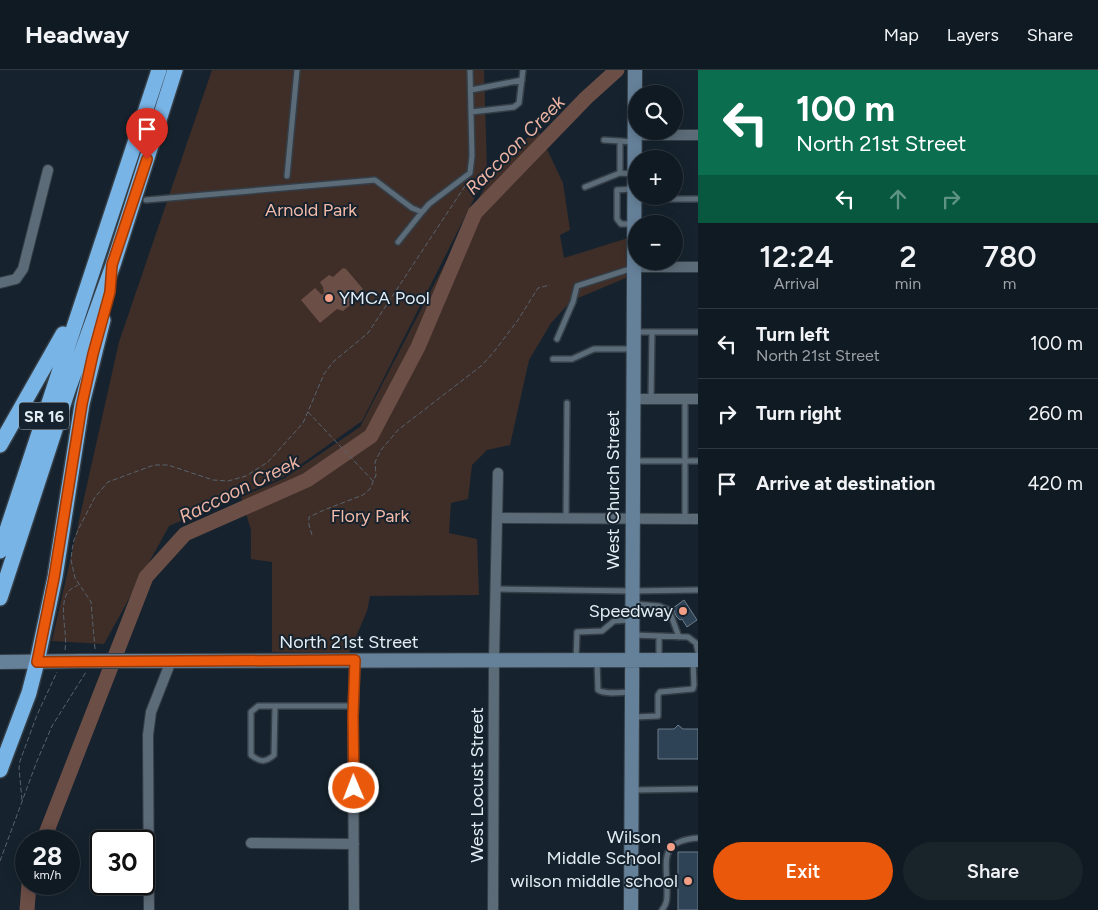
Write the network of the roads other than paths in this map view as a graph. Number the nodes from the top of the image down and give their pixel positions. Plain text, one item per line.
1 (158, 70) edge
2 (175, 70) edge
3 (297, 70) edge
4 (470, 70) edge
5 (523, 70) edge
6 (635, 70) edge
7 (522, 80) junction
8 (635, 85) edge
9 (471, 90) junction
10 (471, 112) junction
11 (698, 135) edge
12 (683, 136) edge
13 (628, 139) edge
14 (604, 140) dead end
15 (630, 140) edge
16 (48, 170) dead end
17 (620, 173) junction
18 (628, 174) edge
19 (287, 176) dead end
20 (585, 187) dead end
21 (683, 198) edge
22 (698, 199) edge
23 (146, 200) dead end
24 (422, 212) junction
25 (398, 242) dead end
26 (112, 265) junction
27 (683, 267) edge
28 (698, 267) edge
29 (628, 270) edge
30 (634, 270) edge
31 (88, 281) junction
32 (0, 283) edge
33 (633, 332) junction
34 (652, 332) junction
35 (698, 332) edge
36 (557, 339) dead end
37 (633, 350) junction
38 (553, 359) dead end
39 (633, 398) junction
40 (651, 399) junction
41 (685, 399) junction
42 (698, 399) edge
43 (567, 403) dead end
44 (0, 444) edge
45 (632, 461) junction
46 (685, 461) junction
47 (698, 461) edge
48 (498, 473) dead end
49 (498, 518) junction
50 (566, 519) junction
51 (632, 519) junction
52 (685, 519) junction
53 (698, 519) edge
54 (0, 551) edge
55 (496, 588) junction
56 (698, 590) edge
57 (631, 597) junction
58 (0, 598) edge
59 (631, 620) junction
60 (631, 635) junction
61 (659, 636) junction
62 (679, 637) junction
63 (696, 658) edge
64 (355, 660) junction
65 (494, 660) junction
66 (576, 660) junction
67 (597, 660) junction
68 (631, 660) junction
69 (660, 660) junction
70 (170, 661) junction
71 (0, 662) edge
72 (37, 662) junction
73 (631, 692) junction
74 (274, 706) junction
75 (353, 706) junction
76 (631, 717) junction
77 (0, 770) edge
78 (698, 789) edge
79 (631, 790) junction
80 (698, 838) edge
81 (251, 844) dead end
82 (354, 844) junction
83 (150, 910) edge
84 (354, 910) edge
85 (493, 910) edge
86 (631, 910) edge
87 (662, 910) edge

1 - 31 highway, SR 16
2 - 26 highway, SR 16
3 - 19 lane
4 - 9 lane
5 - 7 lane
6 - 8 street, West Church Street
7 - 9 lane
7 - 10 lane
9 - 10 lane
10 - 24 lane
11 - 12 street
13 - 14 lane
15 - 17 lane
16 - 32 street
17 - 18 lane
17 - 20 lane
21 - 22 lane
23 - 24 lane
24 - 25 lane
26 - 58 highway, SR 16
26 - 72 highway
27 - 28 street
29 - 36 lane
30 - 33 street, West Church Street
31 - 44 highway
31 - 54 highway, SR 16
33 - 34 lane
33 - 37 street, West Church Street
34 - 35 lane
34 - 40 lane
37 - 38 lane
37 - 39 street, West Church Street
39 - 40 street
39 - 45 street, West Church Street
40 - 41 street
41 - 42 street
41 - 46 lane
43 - 50 lane
45 - 46 lane
45 - 51 street, West Church Street
46 - 47 lane
46 - 52 lane
48 - 49 street, West Locust Street
49 - 50 street
49 - 55 street, West Locust Street
50 - 51 street
51 - 52 street
51 - 57 street, West Church Street
52 - 53 street
55 - 57 lane
55 - 65 street, West Locust Street
56 - 57 lane
57 - 59 street, West Church Street
57 - 62 lane
59 - 60 street, West Church Street
59 - 66 lane
60 - 61 lane
60 - 68 street, West Church Street
61 - 62 lane
61 - 69 lane
62 - 63 lane
63 - 69 street, North 21st Street
63 - 76 lane
64 - 65 street, North 21st Street
64 - 70 street, North 21st Street
64 - 75 street
65 - 66 street, North 21st Street
65 - 85 street, West Locust Street
66 - 67 street, North 21st Street
67 - 68 street, North 21st Street
67 - 73 lane
68 - 69 street, North 21st Street
68 - 73 street, West Church Street
70 - 72 street, North 21st Street, bridge
70 - 83 street
71 - 72 street, North 21st Street
72 - 77 highway
73 - 76 street, West Church Street
74 - 74 lane
74 - 75 lane
75 - 82 street
76 - 79 street, West Church Street
78 - 79 lane
79 - 86 street, West Church Street
80 - 87 lane
81 - 82 street
82 - 84 street

